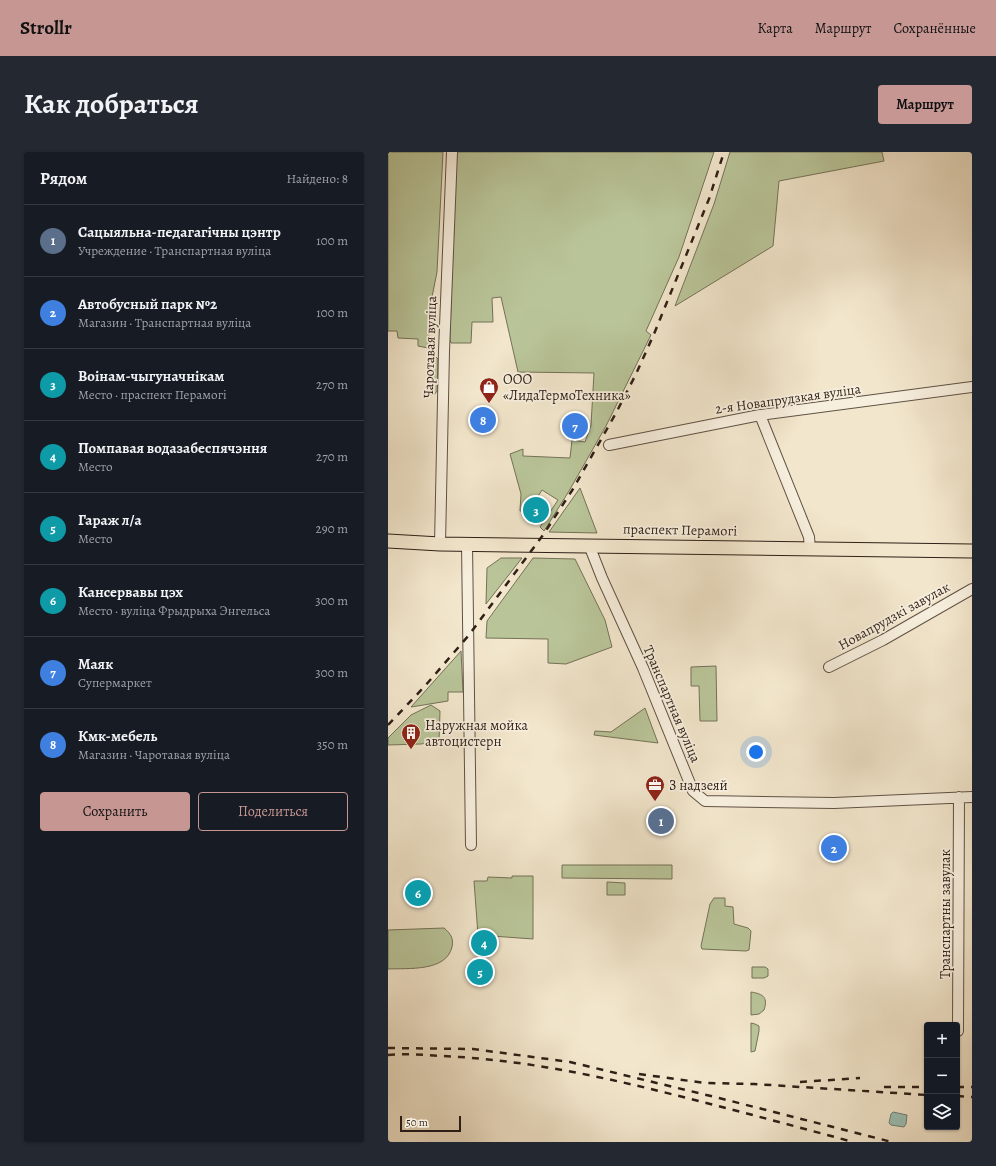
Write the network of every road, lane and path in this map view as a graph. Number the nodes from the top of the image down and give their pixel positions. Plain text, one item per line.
1 (452, 152) edge
2 (972, 387) edge
3 (760, 416) junction
4 (609, 445) dead end
5 (388, 541) edge
6 (440, 544) junction
7 (467, 544) junction
8 (589, 545) junction
9 (810, 549) junction
10 (972, 551) edge
11 (972, 589) edge
12 (829, 667) dead end
13 (959, 797) junction
14 (972, 797) edge
15 (471, 845) dead end
16 (958, 1022) edge

1 - 6 street, Чаротавая вуліца
2 - 3 street, 2-я Новапрудзкая вуліца
3 - 4 street, 2-я Новапрудзкая вуліца
3 - 9 street
5 - 6 main road, праспект Перамогі
6 - 7 main road, праспект Перамогі
7 - 8 main road, праспект Перамогі
7 - 15 street
8 - 9 main road, праспект Перамогі
8 - 13 street, Транспартная вуліца
9 - 10 main road, праспект Перамогі
11 - 12 street, Новапрудзкі завулак
13 - 14 street, Транспартная вуліца
13 - 16 street, Транспартны завулак

